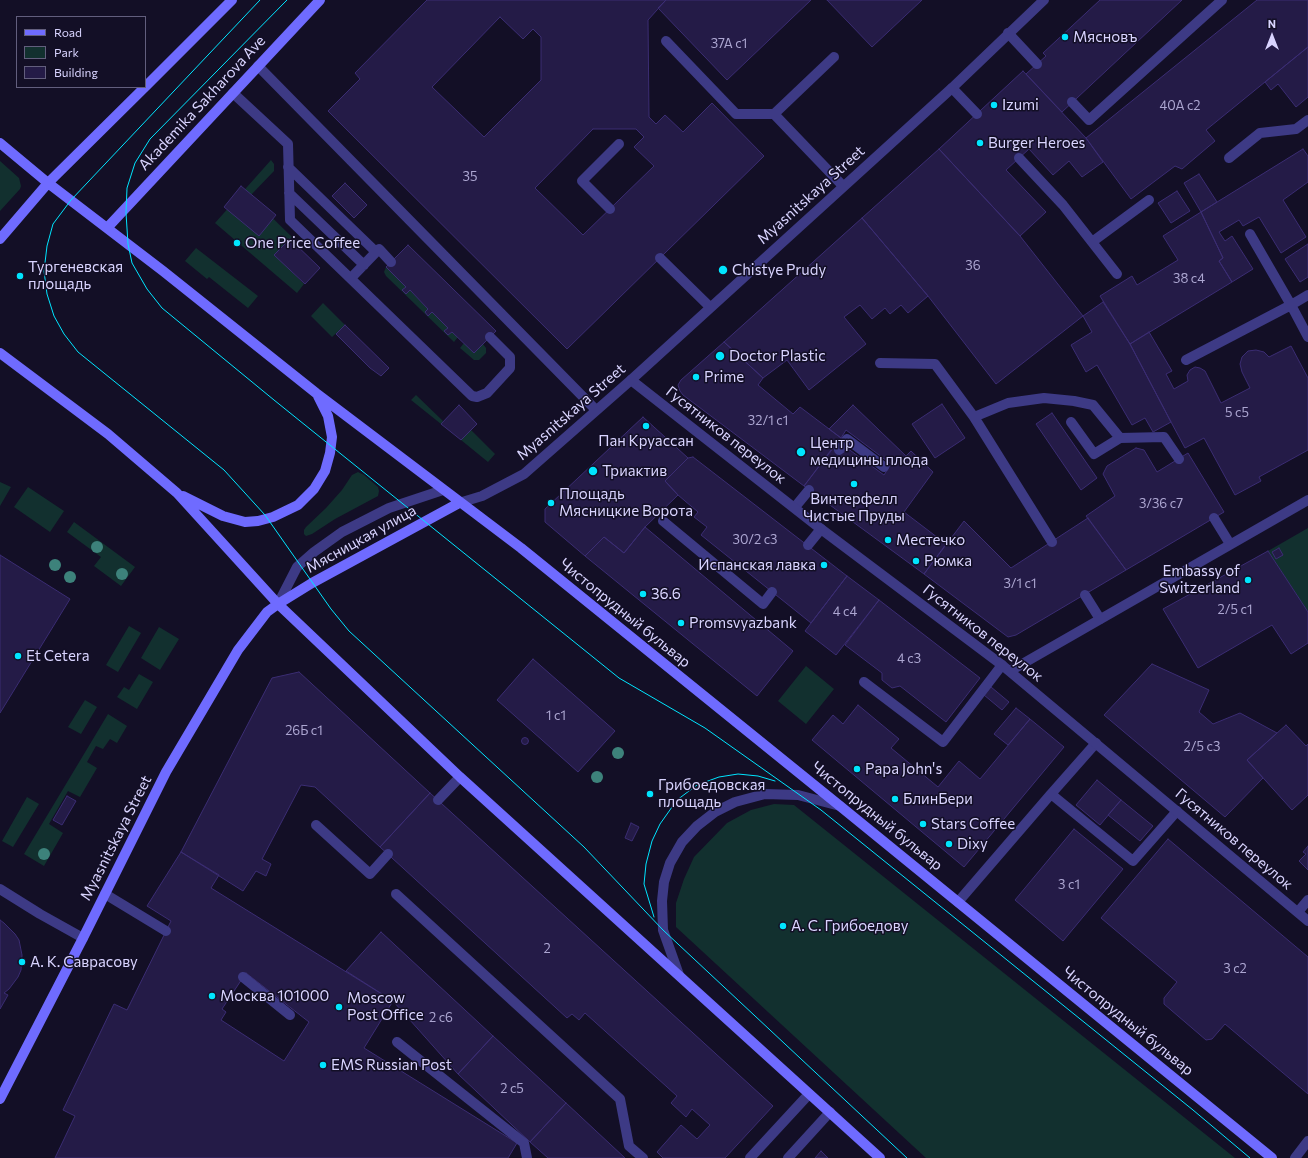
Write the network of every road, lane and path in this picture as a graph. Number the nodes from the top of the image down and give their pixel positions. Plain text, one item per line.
1 (232, 0) edge
2 (320, 0) edge
3 (1044, 0) edge
4 (1222, 0) edge
5 (1008, 33) junction
6 (666, 41) dead end
7 (834, 57) dead end
8 (1037, 64) dead end
9 (258, 66) junction
10 (146, 86) edge
11 (144, 88) edge
12 (952, 88) junction
13 (233, 93) junction
14 (1072, 102) dead end
15 (774, 114) junction
16 (976, 114) dead end
17 (1308, 120) edge
18 (0, 142) edge
19 (619, 144) dead end
20 (1019, 158) dead end
21 (1229, 158) dead end
22 (288, 167) junction
23 (48, 183) junction
24 (843, 186) junction
25 (289, 193) junction
26 (1149, 200) dead end
27 (610, 208) dead end
28 (107, 228) junction
29 (1250, 234) dead end
30 (0, 239) edge
31 (1092, 242) junction
32 (378, 251) junction
33 (660, 258) dead end
34 (391, 262) dead end
35 (364, 265) junction
36 (1117, 274) dead end
37 (351, 278) junction
38 (1308, 295) edge
39 (1291, 305) junction
40 (710, 307) junction
41 (490, 336) dead end
42 (1308, 337) edge
43 (0, 353) edge
44 (1186, 360) dead end
45 (880, 363) dead end
46 (631, 380) junction
47 (316, 393) junction
48 (596, 410) junction
49 (974, 418) junction
50 (1071, 422) dead end
51 (1120, 438) junction
52 (839, 450) dead end
53 (1178, 459) dead end
54 (884, 467) dead end
55 (443, 490) junction
56 (809, 490) dead end
57 (177, 493) junction
58 (1308, 500) edge
59 (459, 503) junction
60 (795, 507) junction
61 (1214, 518) dead end
62 (664, 521) dead end
63 (821, 529) junction
64 (1052, 542) dead end
65 (1230, 544) junction
66 (808, 546) dead end
67 (772, 592) dead end
68 (1085, 595) dead end
69 (278, 604) junction
70 (1100, 618) junction
71 (1006, 668) junction
72 (864, 682) dead end
73 (1096, 743) junction
74 (460, 777) junction
75 (1051, 794) junction
76 (438, 800) dead end
77 (840, 806) junction
78 (1177, 811) junction
79 (316, 825) dead end
80 (388, 854) dead end
81 (0, 889) edge
82 (105, 894) junction
83 (396, 894) dead end
84 (1308, 900) edge
85 (958, 902) junction
86 (1298, 912) junction
87 (1308, 921) edge
88 (166, 931) dead end
89 (83, 938) junction
90 (679, 976) junction
91 (243, 977) dead end
92 (290, 1015) dead end
93 (397, 1042) dead end
94 (809, 1094) junction
95 (0, 1099) edge
96 (830, 1112) junction
97 (1308, 1141) edge
98 (527, 1158) edge
99 (643, 1158) edge
100 (750, 1158) edge
101 (788, 1158) edge
102 (880, 1158) edge
103 (1272, 1158) edge
104 (1295, 1158) edge

1 - 10 main road
2 - 9 main road, Akademika Sakharova Ave
3 - 5 street, Myasnitskaya Street
4 - 14 street
5 - 8 street
5 - 12 street, Myasnitskaya Street
6 - 15 street
7 - 15 street
9 - 13 main road, Akademika Sakharova Ave
9 - 48 street
11 - 23 main road
12 - 16 street
12 - 24 street, Myasnitskaya Street
13 - 22 street
13 - 28 main road, Akademika Sakharova Ave
15 - 24 street
17 - 21 street
18 - 23 main road, Чистопрудный бульвар
19 - 27 street
20 - 31 street
22 - 25 street
22 - 32 street
23 - 28 main road, Чистопрудный бульвар
23 - 30 main road
24 - 40 street, Myasnitskaya Street
25 - 35 street
25 - 37 street
26 - 31 street
28 - 47 main road, Чистопрудный бульвар
29 - 39 street
31 - 36 street
32 - 34 street
32 - 35 street
33 - 40 street
35 - 37 street
37 - 41 street
38 - 39 street
39 - 42 street
39 - 44 street
40 - 46 street, Myasnitskaya Street
43 - 57 main road
45 - 49 street
46 - 48 street, Myasnitskaya Street
46 - 60 street, Гусятников переулок
47 - 55 main road, Чистопрудный бульвар
47 - 57 main road
48 - 59 street, Myasnitskaya Street
49 - 51 street
49 - 64 street
50 - 51 street
51 - 53 street
52 - 54 street
55 - 59 main road, Чистопрудный бульвар
55 - 69 street
56 - 60 street
57 - 69 main road
58 - 65 street
59 - 69 main road, Мясницкая улица
59 - 77 main road, Чистопрудный бульвар
60 - 63 street, Гусятников переулок
61 - 65 street
62 - 67 street
63 - 66 street
63 - 71 street, Гусятников переулок
65 - 70 street
68 - 70 street
69 - 74 main road
69 - 82 main road, Myasnitskaya Street
70 - 71 street
71 - 72 street
71 - 73 street, Гусятников переулок
73 - 75 street
73 - 78 street, Гусятников переулок
74 - 76 street
74 - 90 main road
75 - 78 street
75 - 85 street
77 - 85 main road, Чистопрудный бульвар
77 - 90 street
78 - 86 street, Гусятников переулок
79 - 80 street
81 - 89 street
82 - 88 street
82 - 89 main road, Myasnitskaya Street
83 - 99 street
84 - 86 street
85 - 103 main road, Чистопрудный бульвар
86 - 87 street, Гусятников переулок
89 - 95 main road, Myasnitskaya Street
90 - 94 main road
91 - 92 street
93 - 98 street
94 - 96 main road
94 - 100 street
96 - 101 street
96 - 102 main road
97 - 104 street

